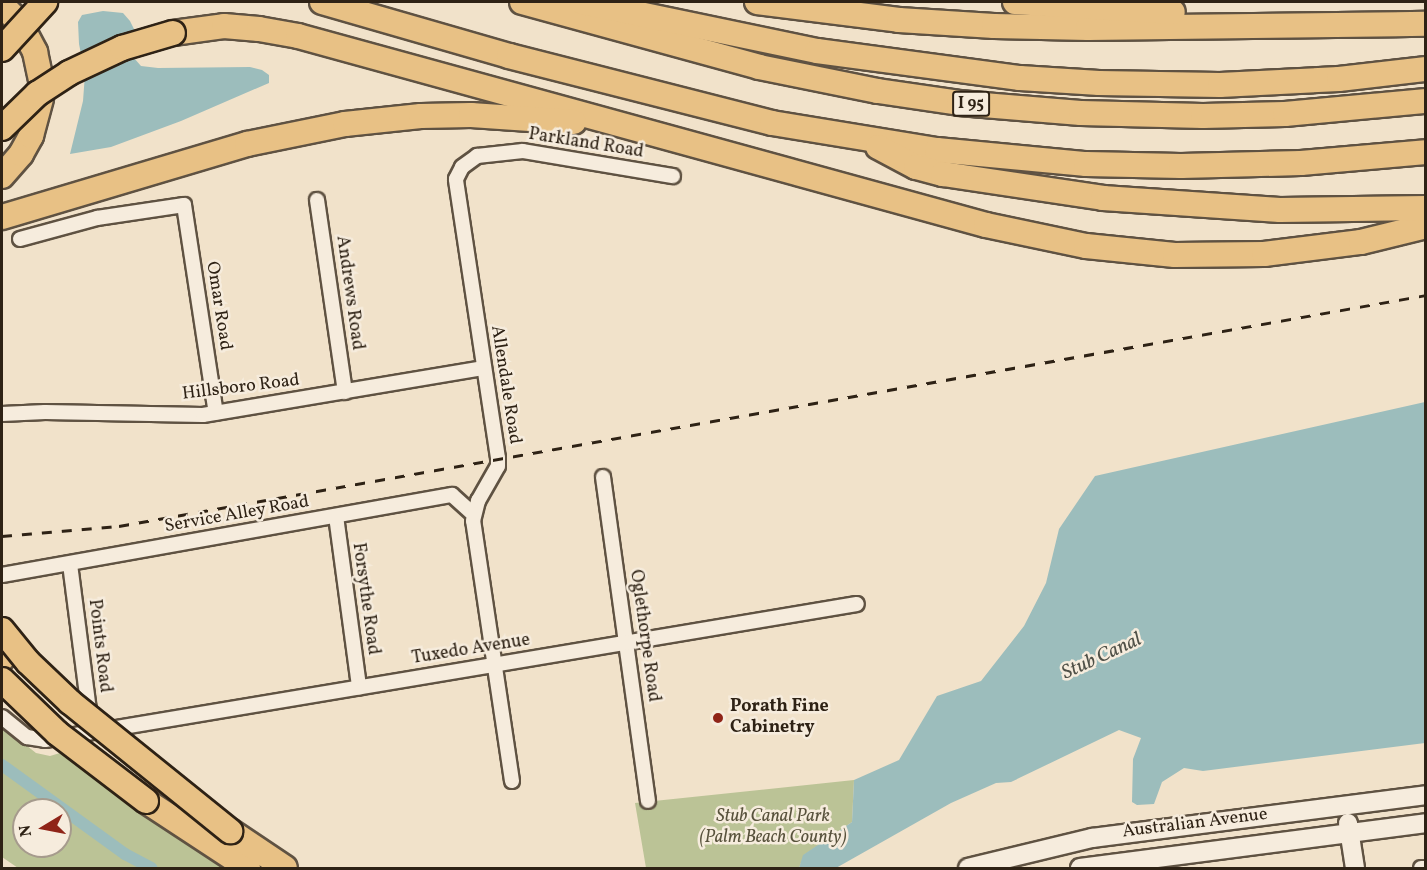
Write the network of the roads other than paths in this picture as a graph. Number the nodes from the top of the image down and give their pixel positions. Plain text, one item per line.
1 (45, 2) edge
2 (322, 2) edge
3 (524, 2) edge
4 (555, 2) edge
5 (582, 2) edge
6 (757, 2) edge
7 (1016, 2) edge
8 (13, 18) edge
9 (1425, 24) edge
10 (1307, 25) junction
11 (2, 49) edge
12 (1425, 69) edge
13 (1425, 101) edge
14 (2, 128) edge
15 (861, 137) junction
16 (683, 142) junction
17 (1425, 152) edge
18 (462, 167) joint
19 (2, 176) edge
20 (673, 176) dead end
21 (317, 201) dead end
22 (1425, 208) edge
23 (2, 218) edge
24 (1425, 226) edge
25 (20, 239) dead end
26 (484, 368) junction
27 (345, 392) junction
28 (216, 413) junction
29 (2, 414) edge
30 (603, 477) dead end
31 (473, 514) junction
32 (336, 516) junction
33 (70, 564) junction
34 (2, 575) edge
35 (857, 604) dead end
36 (2, 630) edge
37 (626, 642) junction
38 (2, 656) edge
39 (493, 665) junction
40 (2, 680) edge
41 (359, 687) junction
42 (2, 700) edge
43 (2, 717) edge
44 (92, 732) junction
45 (512, 781) dead end
46 (1425, 795) edge
47 (146, 801) junction
48 (648, 801) dead end
49 (1345, 806) junction
50 (1425, 823) edge
51 (230, 831) junction
52 (1349, 833) junction
53 (248, 868) edge
54 (285, 868) edge
55 (968, 868) edge
56 (1080, 868) edge
57 (1355, 868) edge
58 (1421, 868) edge
59 (1425, 868) edge

1 - 11 highway, bridge
2 - 15 highway
3 - 4 highway
3 - 13 highway, I 95
5 - 12 highway
6 - 10 highway
7 - 10 highway
8 - 19 highway
9 - 10 highway
14 - 16 highway, bridge
15 - 17 highway
15 - 22 highway
16 - 23 highway
16 - 24 highway
18 - 20 street, Parkland Road
18 - 26 street, Allendale Road
21 - 27 street, Andrews Road
25 - 28 street, Omar Road
26 - 27 street, Hillsboro Road
26 - 31 street, Allendale Road
27 - 28 street, Hillsboro Road
28 - 29 street, Hillsboro Road
30 - 37 street, Oglethorpe Road
31 - 32 street, Service Alley Road
31 - 39 street
32 - 33 street, Service Alley Road
32 - 41 street, Forsythe Road
33 - 34 street, Service Alley Road
33 - 44 street, Points Road
35 - 37 street, Tuxedo Avenue
36 - 51 highway, bridge
37 - 39 street, Tuxedo Avenue
37 - 48 street, Oglethorpe Road
38 - 51 highway, bridge
39 - 41 street, Tuxedo Avenue
39 - 45 street
40 - 47 highway, bridge
41 - 44 street, Tuxedo Avenue
42 - 47 highway, bridge
43 - 44 street, Tuxedo Avenue
46 - 49 main road, Australian Avenue
47 - 53 highway
49 - 52 main road
49 - 55 main road, Australian Avenue
50 - 52 main road, Australian Avenue
51 - 54 highway
52 - 56 main road, Australian Avenue
52 - 57 main road
58 - 59 street

